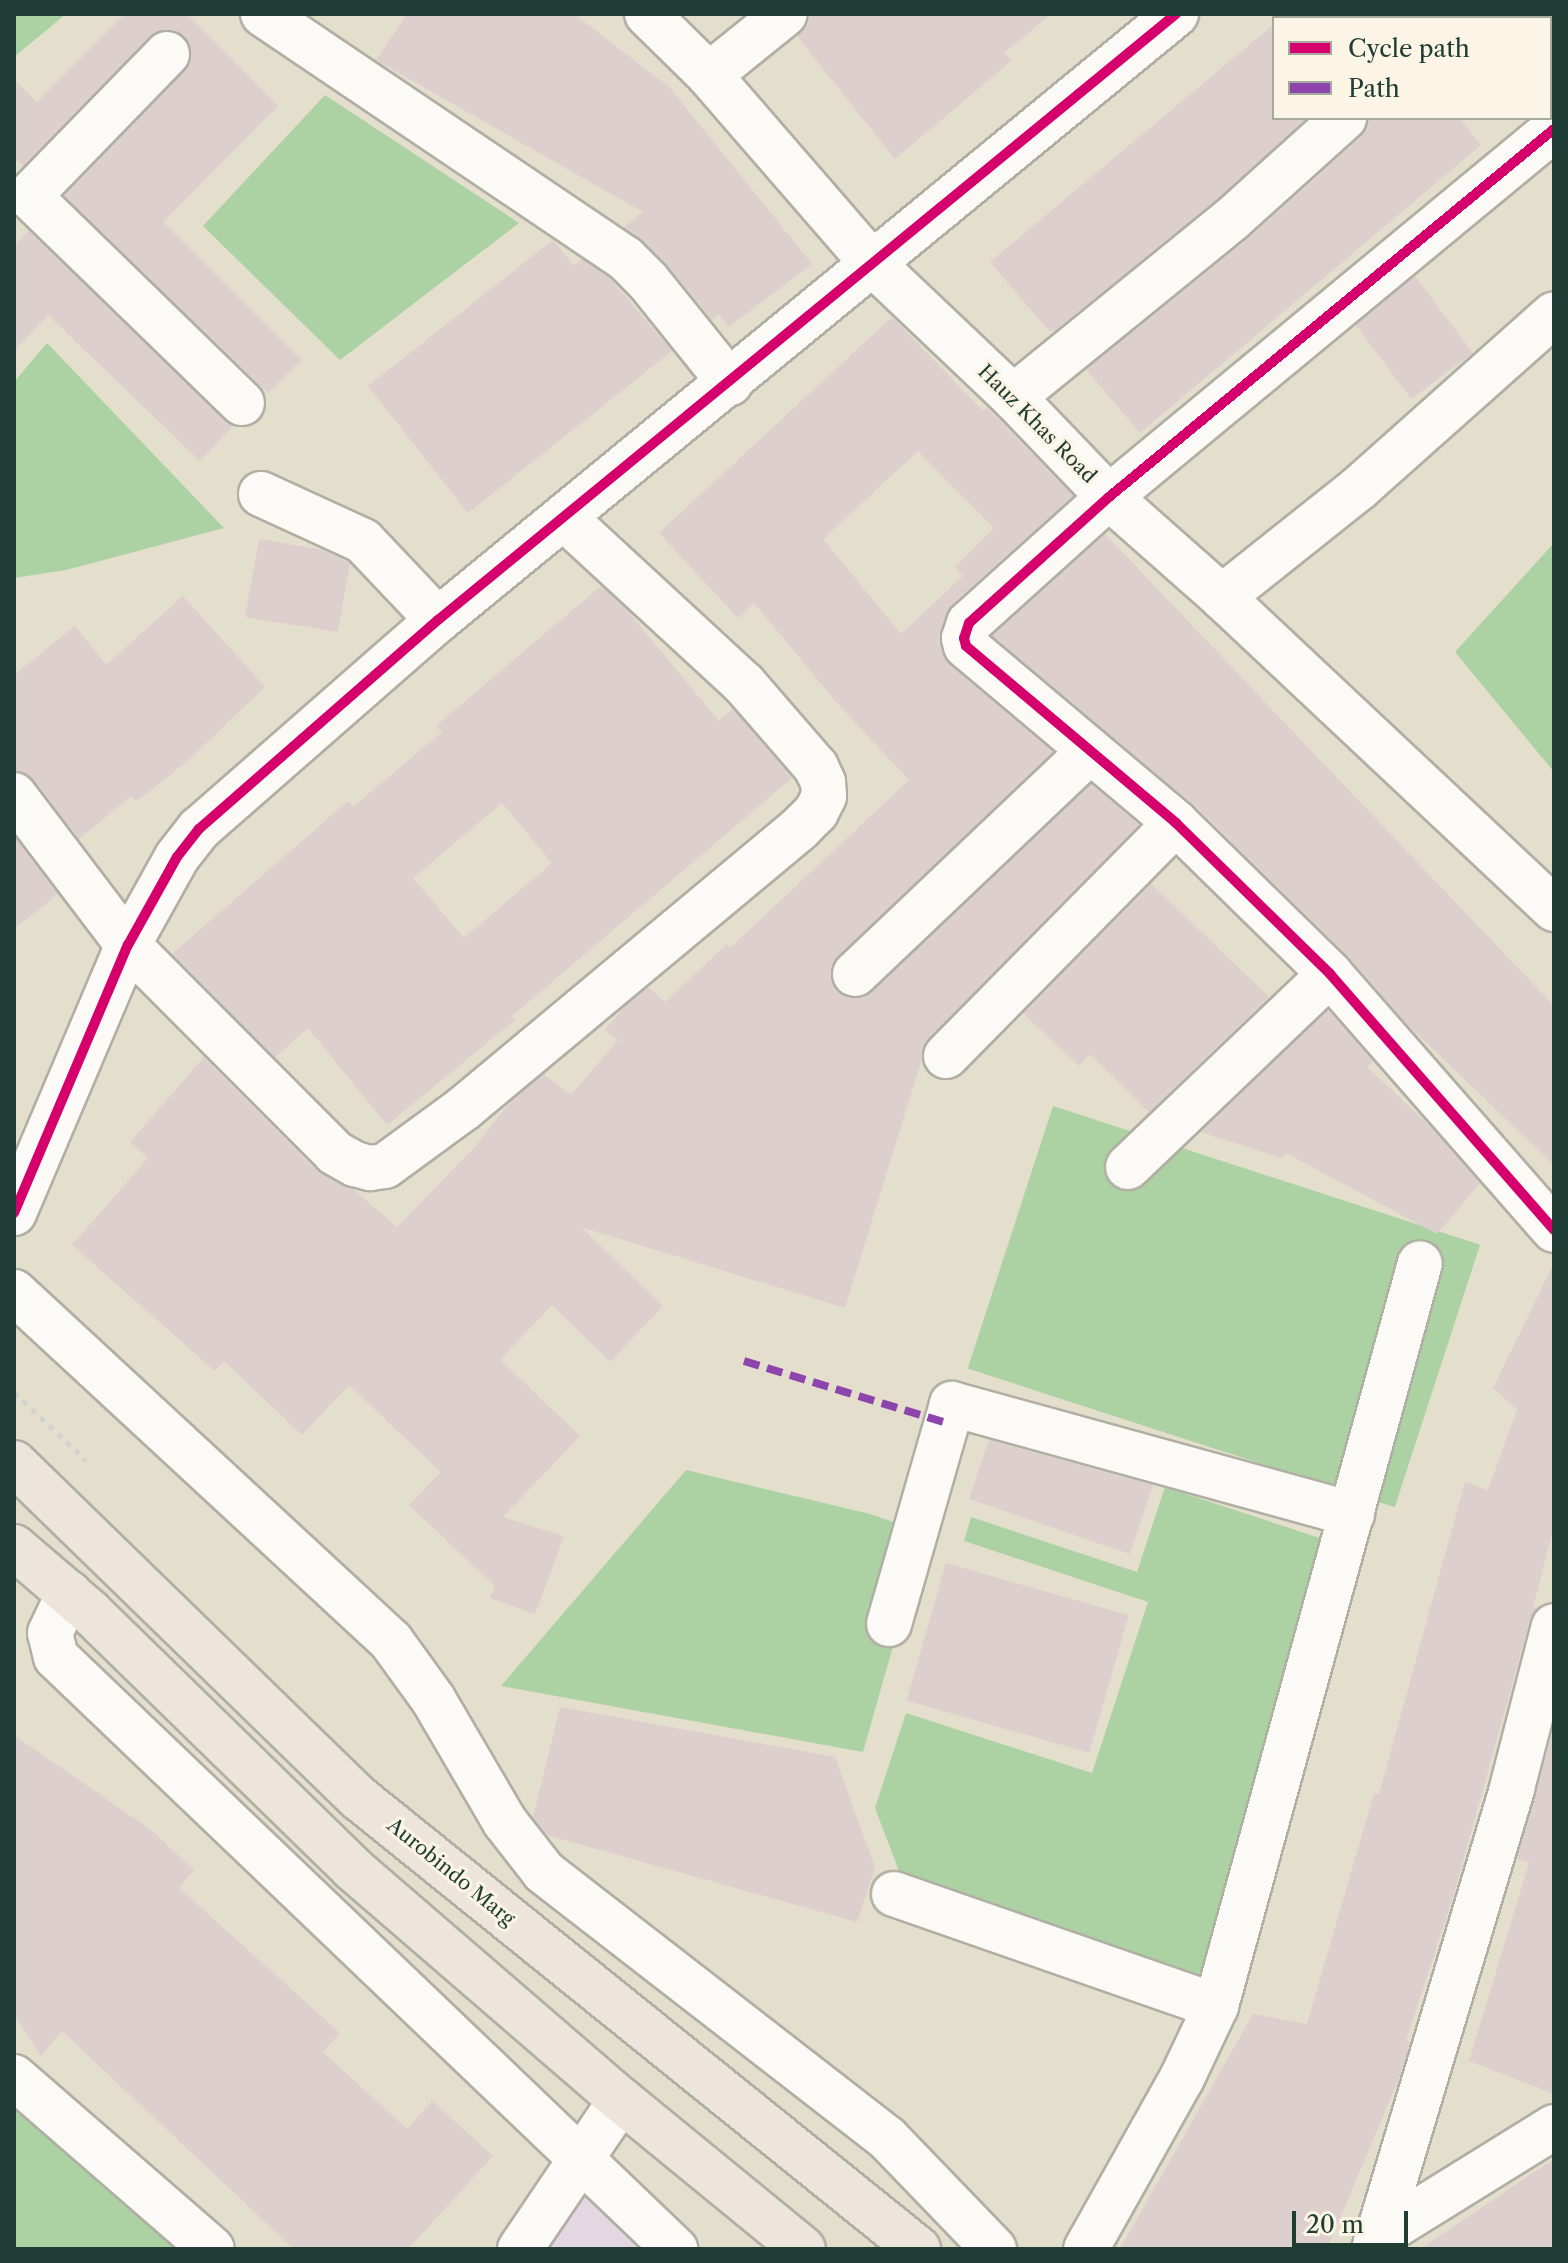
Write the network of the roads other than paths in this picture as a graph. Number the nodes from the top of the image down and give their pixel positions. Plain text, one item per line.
1 (263, 14) edge
2 (647, 14) edge
3 (785, 14) edge
4 (1176, 14) edge
5 (167, 54) dead end
6 (709, 75) junction
7 (1342, 120) edge
8 (1554, 129) edge
9 (19, 196) edge
10 (873, 264) junction
11 (1554, 314) edge
12 (730, 383) junction
13 (1013, 397) junction
14 (242, 403) dead end
15 (261, 494) dead end
16 (1109, 497) junction
17 (565, 519) junction
18 (1222, 597) junction
19 (438, 620) junction
20 (1090, 751) junction
21 (14, 795) edge
22 (1176, 823) junction
23 (1554, 909) edge
24 (128, 945) junction
25 (855, 974) dead end
26 (1330, 974) junction
27 (946, 1056) dead end
28 (1128, 1167) dead end
29 (14, 1213) edge
30 (1554, 1230) edge
31 (1420, 1263) dead end
32 (14, 1292) edge
33 (14, 1463) edge
34 (1352, 1514) junction
35 (14, 1547) edge
36 (69, 1593) junction
37 (889, 1624) dead end
38 (1554, 1626) edge
39 (894, 1894) dead end
40 (1216, 2006) junction
41 (14, 2077) edge
42 (621, 2100) junction
43 (1554, 2127) edge
44 (582, 2159) junction
45 (1377, 2242) edge
46 (212, 2249) edge
47 (520, 2249) edge
48 (675, 2249) edge
49 (803, 2249) edge
50 (918, 2249) edge
51 (994, 2249) edge
52 (1086, 2249) edge

1 - 12 street
2 - 6 street, Hauz Khas Road
3 - 6 street
4 - 10 street
5 - 9 street
6 - 10 street, Hauz Khas Road
7 - 13 street
8 - 16 street
9 - 14 street
10 - 12 street
10 - 13 street, Hauz Khas Road
11 - 18 street
12 - 17 street
13 - 16 street, Hauz Khas Road
15 - 19 street
16 - 18 street, Hauz Khas Road
16 - 20 street
17 - 19 street
17 - 24 street
18 - 23 street, Hauz Khas Road
19 - 24 street
20 - 22 street
20 - 25 street
21 - 24 street
22 - 26 street
22 - 27 street
24 - 29 street
26 - 28 street
26 - 30 street
31 - 34 street
32 - 51 street
33 - 50 highway, Aurobindo Marg
34 - 37 street
34 - 40 street
35 - 36 highway
36 - 42 highway
36 - 44 street
38 - 45 street
39 - 40 street
40 - 52 street
41 - 46 street
42 - 44 street
42 - 49 highway
43 - 45 street
44 - 47 street
44 - 48 street

